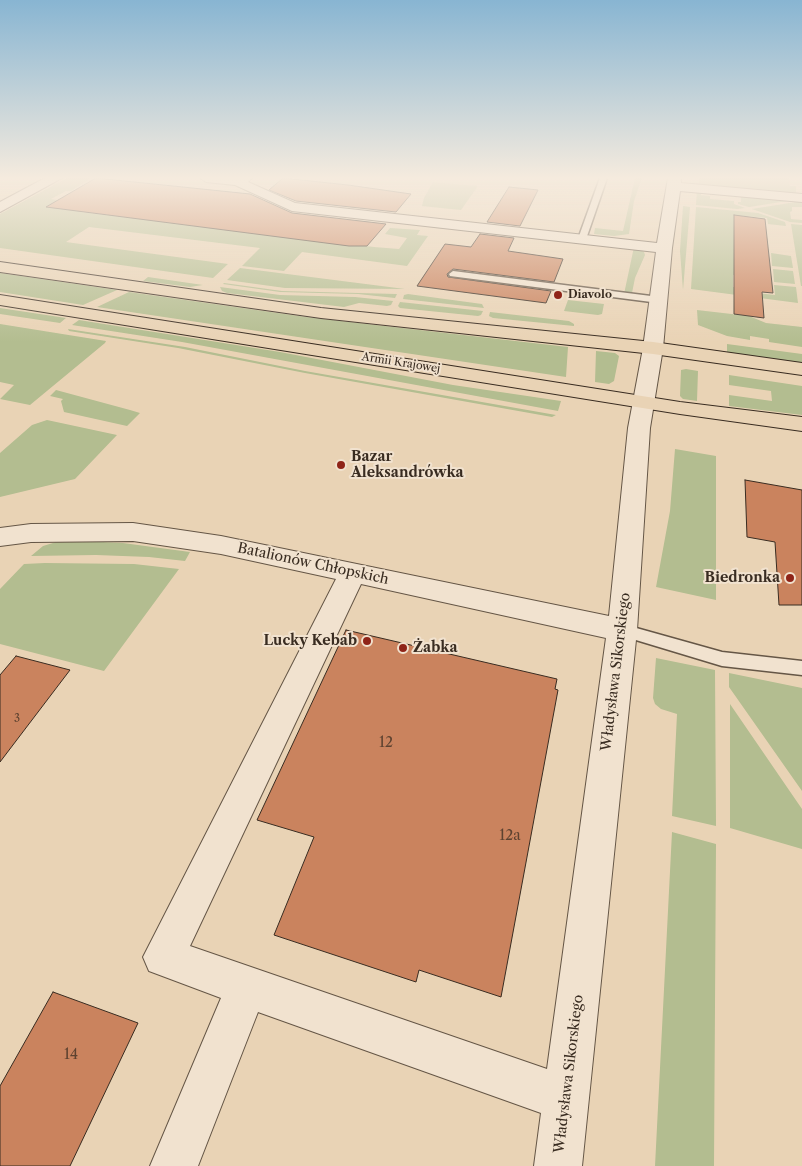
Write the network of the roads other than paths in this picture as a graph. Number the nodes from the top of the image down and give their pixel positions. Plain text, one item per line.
1 (522, 232) edge
2 (584, 232) edge
3 (667, 232) edge
4 (582, 239) junction
5 (664, 248) junction
6 (0, 267) edge
7 (453, 274) dead end
8 (0, 300) edge
9 (659, 300) junction
10 (654, 348) junction
11 (802, 369) edge
12 (643, 401) junction
13 (802, 424) edge
14 (0, 537) edge
15 (353, 573) junction
16 (622, 630) junction
17 (802, 668) edge
18 (247, 987) junction
19 (566, 1099) junction
20 (174, 1166) edge
21 (558, 1166) edge

1 - 4 street
2 - 4 lane
3 - 5 street, Władysława Sikorskiego
4 - 5 street
5 - 9 street, Władysława Sikorskiego
6 - 10 main road
7 - 9 lane
8 - 12 main road, Armii Krajowej
9 - 10 street, Władysława Sikorskiego
10 - 11 main road
10 - 12 street, Władysława Sikorskiego
12 - 13 main road, Armii Krajowej
12 - 16 street, Władysława Sikorskiego
14 - 15 street, Batalionów Chłopskich
15 - 16 street, Batalionów Chłopskich
15 - 18 street
16 - 17 lane
16 - 19 street, Władysława Sikorskiego
18 - 19 street
18 - 20 street
19 - 21 street, Władysława Sikorskiego

